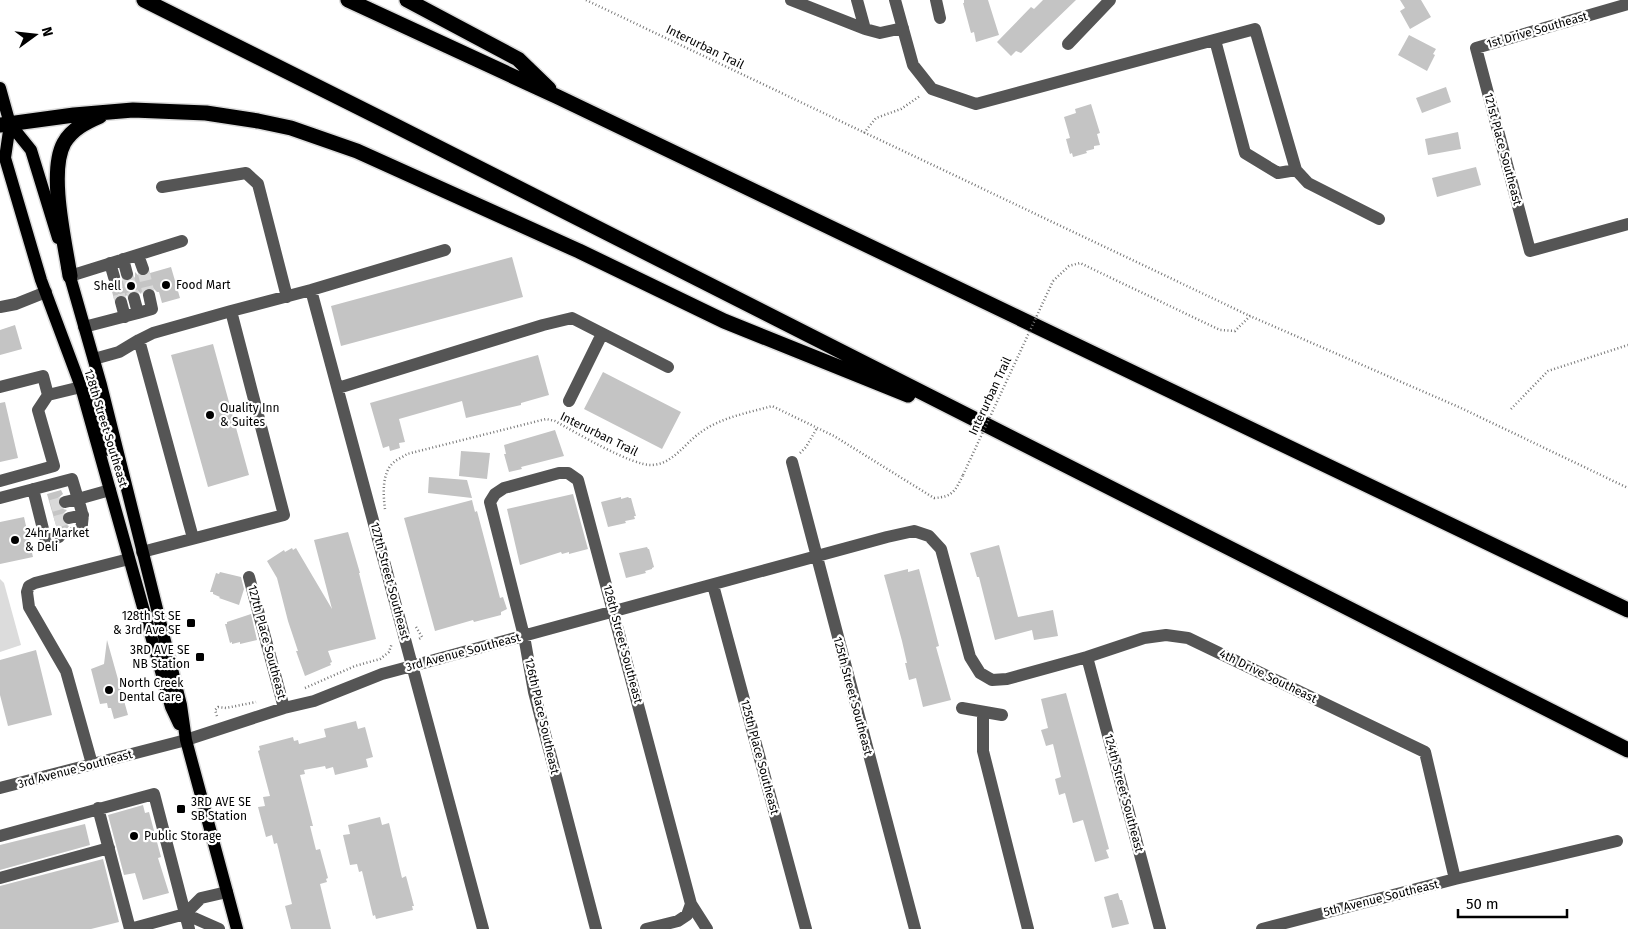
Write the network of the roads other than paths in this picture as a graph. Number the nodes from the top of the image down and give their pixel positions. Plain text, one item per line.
1 (144, 0) edge
2 (348, 0) edge
3 (407, 0) edge
4 (791, 0) edge
5 (857, 0) edge
6 (895, 0) edge
7 (936, 0) edge
8 (1110, 0) edge
9 (1628, 4) edge
10 (940, 18) dead end
11 (903, 28) junction
12 (865, 29) junction
13 (1215, 40) junction
14 (1068, 44) dead end
15 (1476, 48) joint
16 (0, 88) edge
17 (558, 96) junction
18 (110, 111) junction
19 (5, 125) edge
20 (1296, 170) junction
21 (162, 187) dead end
22 (1379, 219) dead end
23 (1628, 224) edge
24 (182, 241) dead end
25 (445, 250) dead end
26 (138, 254) junction
27 (116, 261) junction
28 (143, 270) tunnel mouth
29 (120, 275) tunnel mouth
30 (70, 276) junction
31 (311, 290) junction
32 (46, 292) junction
33 (149, 294) tunnel mouth
34 (287, 297) junction
35 (127, 300) tunnel mouth
36 (0, 307) edge
37 (231, 311) junction
38 (132, 315) junction
39 (84, 327) junction
40 (602, 334) junction
41 (139, 340) junction
42 (94, 359) junction
43 (668, 367) dead end
44 (0, 387) edge
45 (80, 387) junction
46 (338, 388) junction
47 (48, 395) junction
48 (569, 401) dead end
49 (1006, 435) junction
50 (792, 462) road end
51 (0, 481) edge
52 (126, 485) junction
53 (33, 489) junction
54 (110, 490) junction
55 (0, 498) edge
56 (78, 499) junction
57 (65, 502) tunnel mouth
58 (490, 502) joint
59 (51, 506) tunnel mouth
60 (38, 510) junction
61 (82, 515) junction
62 (69, 518) tunnel mouth
63 (55, 522) tunnel mouth
64 (42, 526) junction
65 (73, 533) dead end
66 (59, 537) tunnel mouth
67 (193, 538) junction
68 (142, 552) junction
69 (816, 556) junction
70 (129, 559) junction
71 (250, 577) dead end
72 (713, 585) junction
73 (1628, 610) edge
74 (614, 611) junction
75 (524, 636) junction
76 (1087, 657) junction
77 (412, 666) junction
78 (980, 673) joint
79 (283, 701) junction
80 (962, 708) dead end
81 (983, 712) junction
82 (1002, 715) dead end
83 (186, 740) junction
84 (1628, 750) edge
85 (92, 764) junction
86 (0, 788) edge
87 (98, 808) junction
88 (0, 836) edge
89 (1617, 841) dead end
90 (109, 848) junction
91 (0, 878) edge
92 (1455, 879) junction
93 (227, 892) junction
94 (692, 904) junction
95 (185, 914) junction
96 (233, 928) edge
97 (130, 929) edge
98 (189, 929) edge
99 (219, 929) edge
100 (484, 929) edge
101 (596, 929) edge
102 (646, 929) edge
103 (707, 929) edge
104 (806, 929) edge
105 (915, 929) edge
106 (1028, 929) edge
107 (1160, 929) edge
108 (1262, 929) edge

1 - 49 highway
2 - 17 highway
3 - 17 highway
4 - 12 street
5 - 12 street
6 - 11 street
7 - 10 street
8 - 14 street
9 - 15 street, 1st Drive Southeast
11 - 12 street
11 - 13 street
13 - 20 street
13 - 20 street
15 - 23 street, 121st Place Southeast
16 - 19 main road, 128th Street Southeast
17 - 73 highway
18 - 19 highway
18 - 30 highway
18 - 49 highway
19 - 30 main road, 128th Street Southeast
19 - 32 main road, 128th Street Southeast
20 - 22 street
21 - 34 street
24 - 26 street
25 - 31 street
26 - 27 street
26 - 28 street
27 - 29 street
27 - 30 street
30 - 39 main road, 128th Street Southeast
31 - 34 street
31 - 46 street, 127th Street Southeast
32 - 36 street
32 - 45 main road, 128th Street Southeast
33 - 38 street
34 - 37 street
35 - 38 street
37 - 41 street
37 - 67 street
38 - 39 street
39 - 42 main road, 128th Street Southeast
40 - 43 street
40 - 46 street
40 - 48 street
41 - 42 street
41 - 67 street
42 - 52 main road, 128th Street Southeast
44 - 47 street
45 - 47 street
45 - 52 main road
45 - 54 main road, 128th Street Southeast
46 - 77 street, 127th Street Southeast
47 - 51 street
49 - 84 highway
50 - 69 street, 125th Street Southeast
52 - 68 main road, 128th Street Southeast
53 - 55 street
53 - 56 street
53 - 60 street
54 - 56 street
54 - 70 main road, 128th Street Southeast
56 - 57 street
56 - 61 street
58 - 74 street, 126th Street Southeast
58 - 75 street, 126th Place Southeast
59 - 60 street
60 - 64 street
61 - 62 street
61 - 65 street
63 - 64 street
64 - 66 street
67 - 68 street
68 - 83 main road, 128th Street Southeast
69 - 72 street, 3rd Avenue Southeast
69 - 78 street, 3rd Avenue Southeast
69 - 105 street, 125th Street Southeast
70 - 83 main road, 128th Street Southeast
70 - 85 street
71 - 79 street, 127th Place Southeast
72 - 74 street, 3rd Avenue Southeast
72 - 104 street, 125th Place Southeast
74 - 75 street, 3rd Avenue Southeast
74 - 94 street, 126th Street Southeast
75 - 77 street, 3rd Avenue Southeast
75 - 101 street, 126th Place Southeast
76 - 78 street, 4th Drive Southeast
76 - 92 street, 4th Drive Southeast
76 - 107 street, 124th Street Southeast
77 - 79 street, 3rd Avenue Southeast
77 - 100 street, 127th Street Southeast
79 - 83 street, 3rd Avenue Southeast
80 - 81 street
81 - 82 street
81 - 106 street
83 - 85 street, 3rd Avenue Southeast
83 - 93 main road, 128th Street Southeast
85 - 86 street, 3rd Avenue Southeast
87 - 88 street
87 - 90 street
87 - 95 street
89 - 92 street, 5th Avenue Southeast
90 - 91 street
90 - 97 street
92 - 108 street, 5th Avenue Southeast
93 - 95 street
93 - 96 main road, 128th Street Southeast
94 - 102 street
94 - 103 street, 126th Street Southeast
95 - 97 street
95 - 98 street
95 - 99 street

